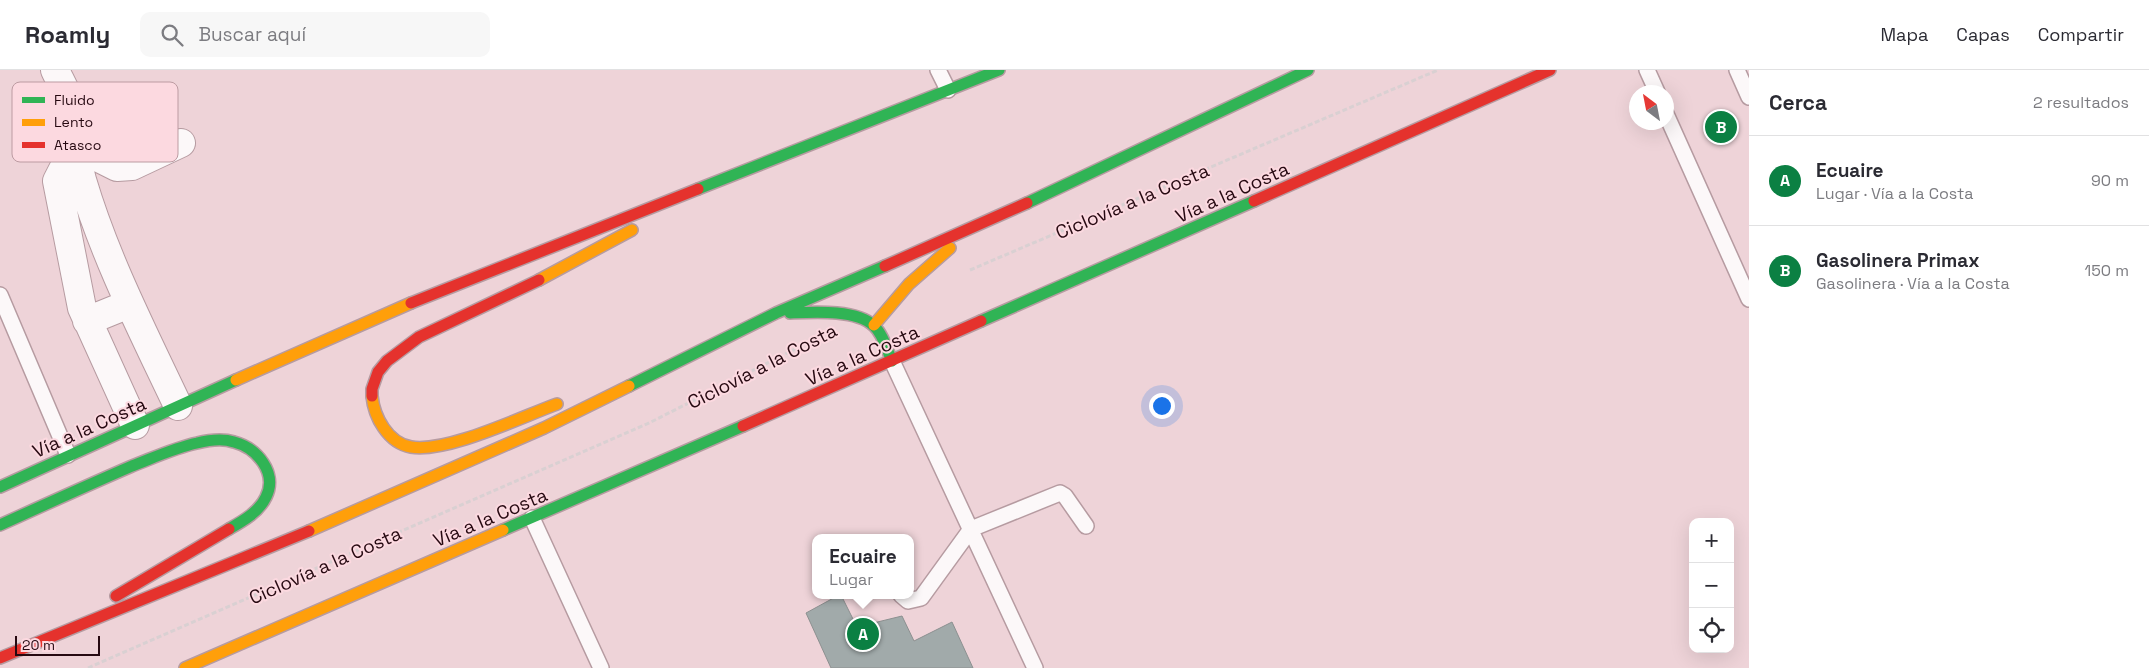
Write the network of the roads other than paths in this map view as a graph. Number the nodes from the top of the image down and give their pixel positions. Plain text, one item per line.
1 (55, 70) edge
2 (938, 70) edge
3 (999, 70) edge
4 (1308, 70) edge
5 (1550, 70) edge
6 (1647, 70) edge
7 (1737, 70) edge
8 (60, 82) edge
9 (1654, 85) edge
10 (948, 90) junction
11 (1749, 97) edge
12 (1673, 130) edge
13 (181, 142) dead end
14 (178, 143) edge
15 (66, 162) edge
16 (77, 162) edge
17 (107, 162) edge
18 (140, 162) edge
19 (703, 186) junction
20 (985, 223) junction
21 (0, 296) edge
22 (1749, 298) edge
23 (129, 304) junction
24 (776, 313) junction
25 (87, 321) junction
26 (874, 325) junction
27 (703, 348) junction
28 (892, 361) junction
29 (590, 392) dead end
30 (568, 400) dead end
31 (178, 406) junction
32 (135, 425) junction
33 (68, 455) junction
34 (0, 487) edge
35 (532, 518) junction
36 (0, 525) edge
37 (1086, 526) dead end
38 (971, 529) junction
39 (907, 599) edge
40 (36, 644) junction
41 (0, 658) edge
42 (185, 668) edge
43 (600, 668) edge
44 (1035, 668) edge

1 - 8 street
2 - 10 lane
3 - 10 main road, Vía a la Costa
4 - 20 main road
5 - 28 main road, Vía a la Costa
6 - 9 lane
7 - 11 lane
10 - 19 main road, Vía a la Costa
12 - 22 lane
13 - 14 street
15 - 25 street
16 - 23 street
17 - 18 street
19 - 30 main road
19 - 31 main road, Vía a la Costa
20 - 24 main road
20 - 26 main road
21 - 33 lane
23 - 25 street
23 - 31 street
24 - 26 main road
24 - 27 main road
25 - 32 street
26 - 28 main road
27 - 29 main road
27 - 40 main road
28 - 35 main road, Vía a la Costa
28 - 38 lane
31 - 32 main road, Vía a la Costa
32 - 33 main road, Vía a la Costa
33 - 34 main road, Vía a la Costa
35 - 42 main road, Vía a la Costa
35 - 43 lane
36 - 40 main road
37 - 38 lane
38 - 39 lane
38 - 44 lane
40 - 41 main road

